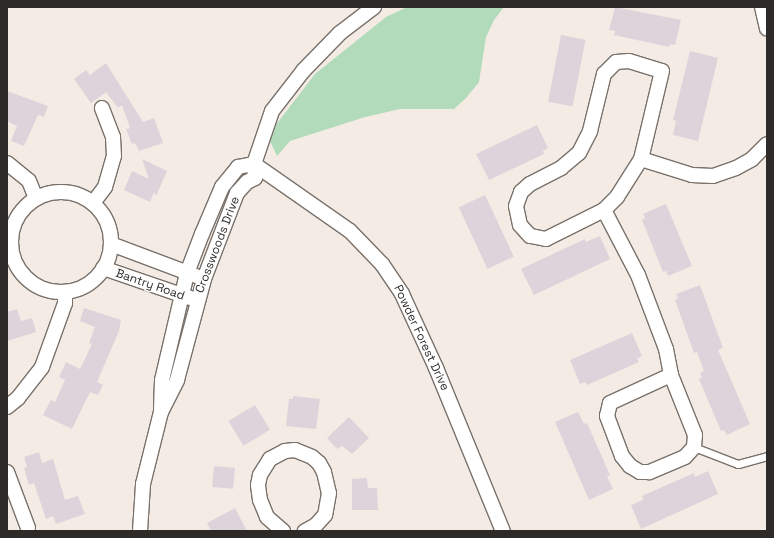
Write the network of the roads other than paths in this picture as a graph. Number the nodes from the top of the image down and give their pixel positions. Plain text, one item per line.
1 (374, 7) edge
2 (762, 7) edge
3 (767, 28) edge
4 (102, 108) dead end
5 (767, 144) edge
6 (641, 159) junction
7 (7, 163) edge
8 (254, 164) junction
9 (36, 198) junction
10 (93, 203) junction
11 (604, 210) junction
12 (111, 244) junction
13 (103, 268) junction
14 (187, 273) junction
15 (204, 279) junction
16 (65, 292) junction
17 (182, 296) junction
18 (197, 300) junction
19 (671, 375) junction
20 (7, 407) edge
21 (161, 412) junction
22 (694, 447) junction
23 (767, 456) edge
24 (7, 472) edge
25 (28, 528) dead end
26 (140, 531) edge
27 (283, 531) edge
28 (305, 531) edge
29 (502, 531) edge

1 - 8 street
2 - 3 street
4 - 10 street
5 - 6 street
6 - 11 street
6 - 11 street
7 - 9 street
8 - 14 street, Crosswoods Drive
8 - 15 street, Crosswoods Drive
8 - 29 street, Powder Forest Drive
9 - 10 street, Bantry Road
9 - 16 street, Bantry Road
10 - 12 street, Bantry Road
11 - 19 street
12 - 13 street, Bantry Road
12 - 14 street, Bantry Road
13 - 16 street, Bantry Road
13 - 17 street, Bantry Road
14 - 15 street, Bantry Road
14 - 17 street, Crosswoods Drive
15 - 18 street, Crosswoods Drive
16 - 20 street
17 - 18 street, Bantry Road
17 - 21 street, Crosswoods Drive
18 - 21 street, Crosswoods Drive
19 - 22 street
19 - 22 street
21 - 26 street, Crosswoods Drive
22 - 23 lane
24 - 25 street
27 - 28 street

